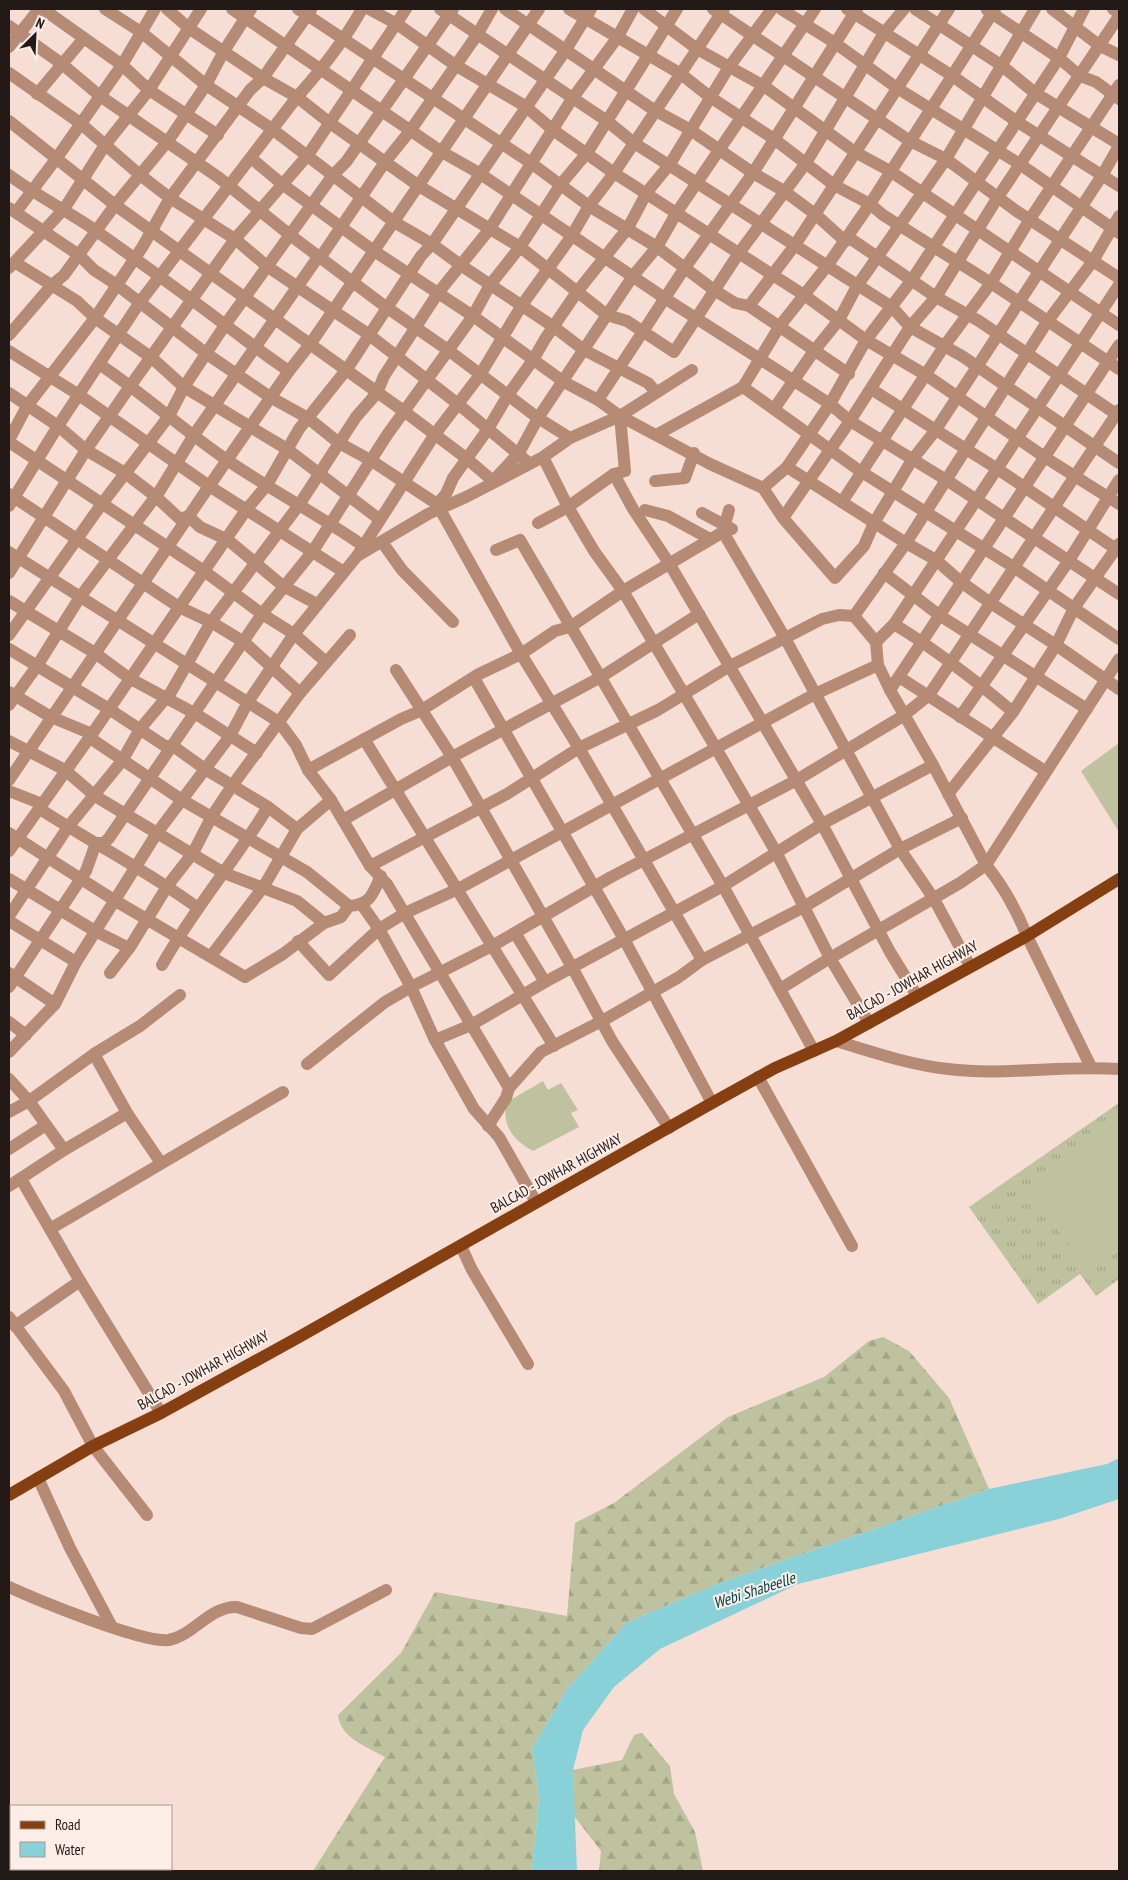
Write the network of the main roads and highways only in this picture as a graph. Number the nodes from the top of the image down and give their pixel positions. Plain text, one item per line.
1 (1119, 879) edge
2 (10, 1493) edge

1 - 2 main road, BALCAD - JOWHAR HIGHWAY

